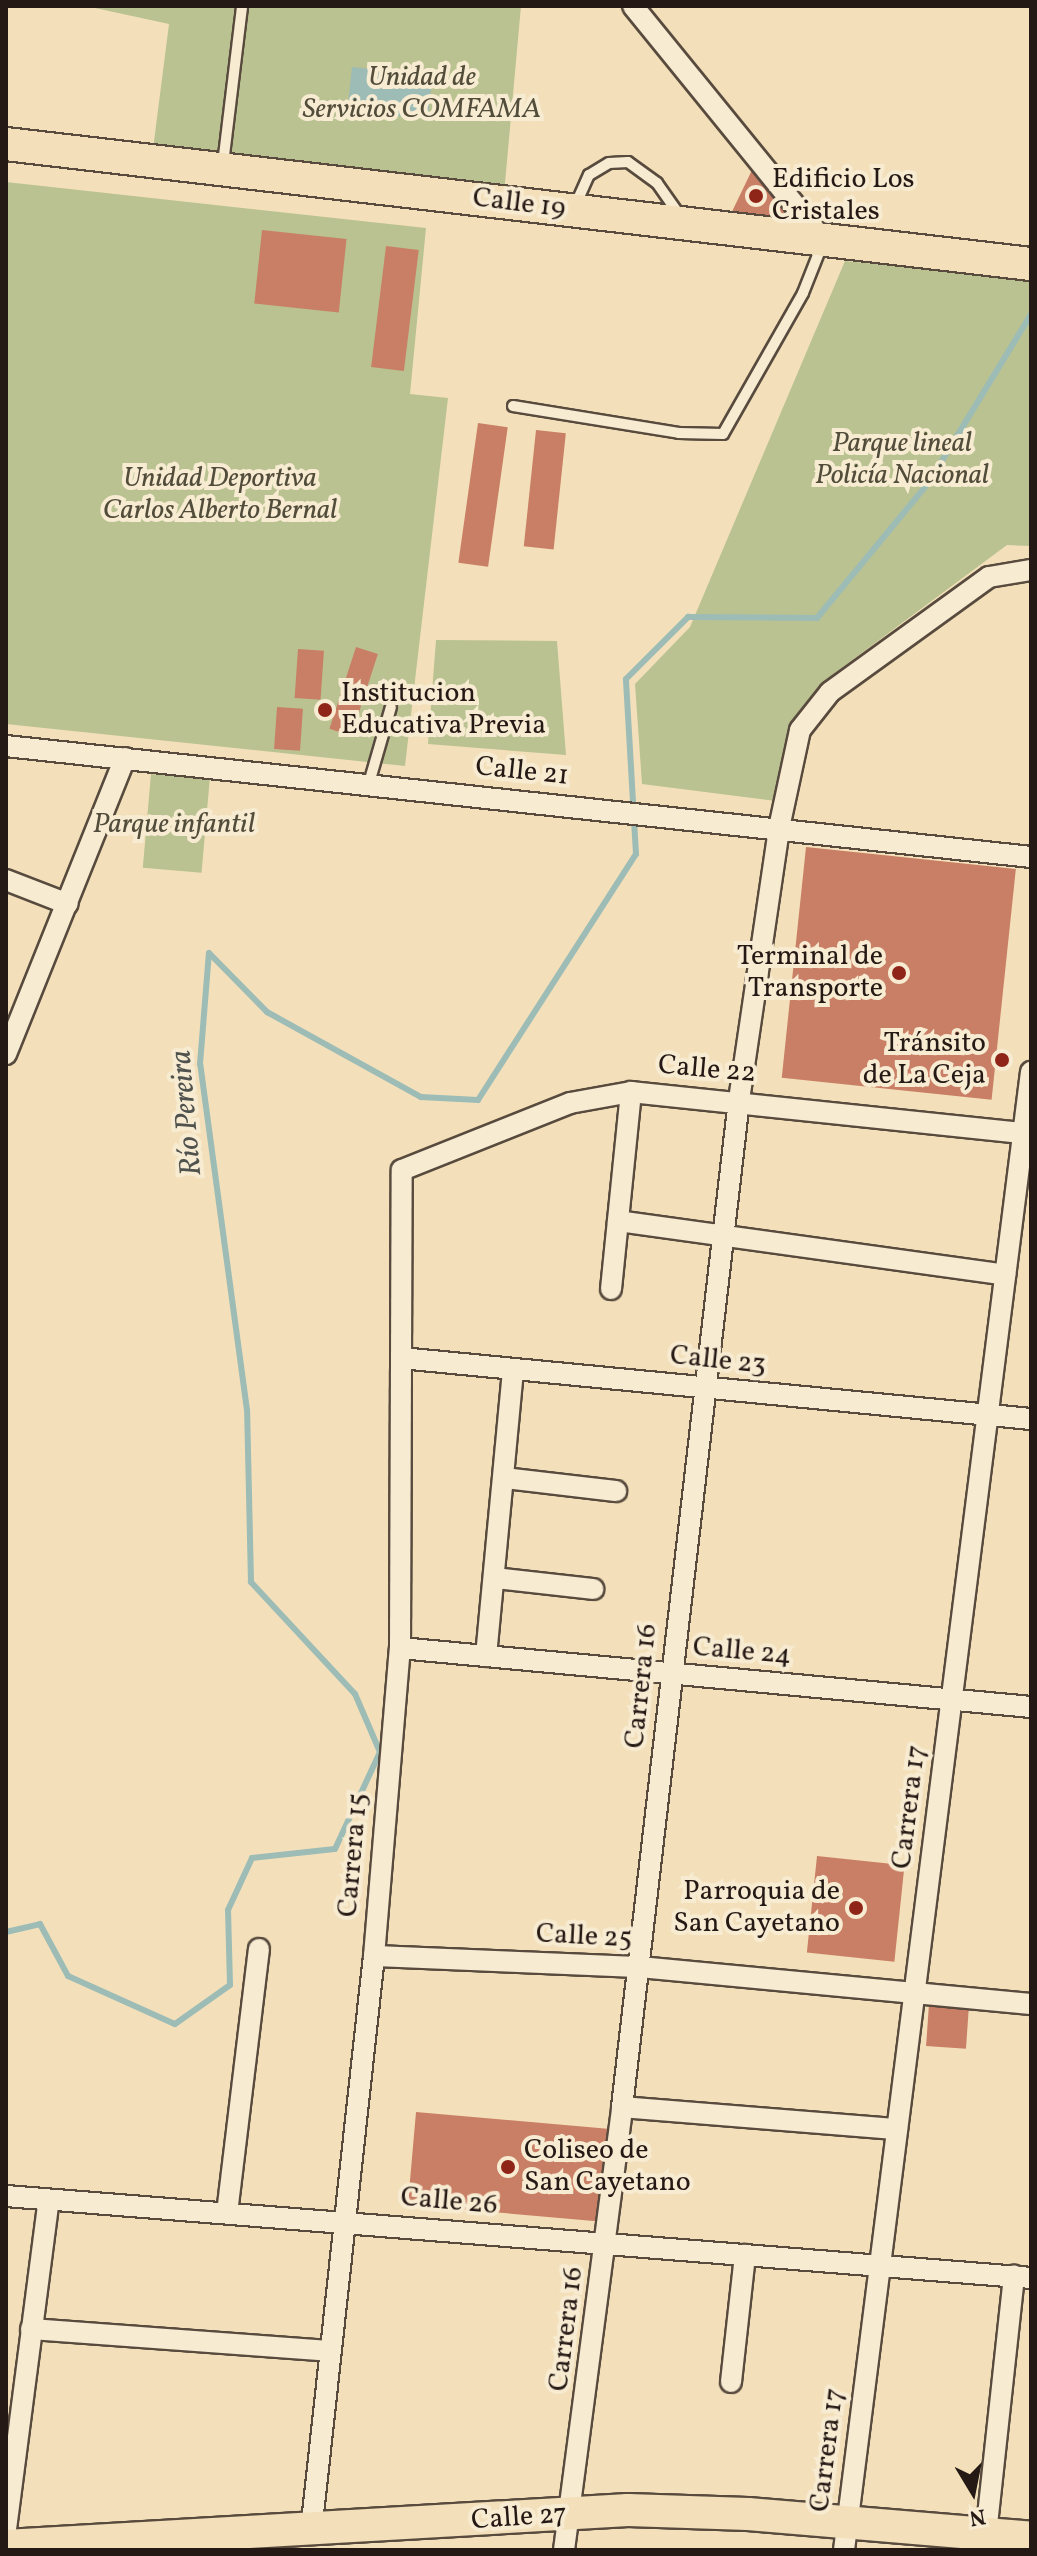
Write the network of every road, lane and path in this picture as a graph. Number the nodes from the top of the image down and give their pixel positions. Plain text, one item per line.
1 (242, 6) edge
2 (633, 6) edge
3 (6, 144) edge
4 (222, 170) junction
5 (574, 211) junction
6 (684, 224) junction
7 (823, 240) junction
8 (1031, 264) edge
9 (513, 406) dead end
10 (1031, 570) edge
11 (391, 707) dead end
12 (6, 746) edge
13 (125, 758) junction
14 (369, 783) junction
15 (779, 828) junction
16 (1031, 857) edge
17 (6, 880) edge
18 (68, 904) junction
19 (6, 1054) edge
20 (1031, 1072) edge
21 (631, 1092) junction
22 (739, 1100) junction
23 (1027, 1134) edge
24 (398, 1180) joint
25 (618, 1221) junction
26 (721, 1235) junction
27 (1005, 1275) junction
28 (611, 1289) dead end
29 (401, 1358) junction
30 (513, 1369) junction
31 (702, 1387) junction
32 (988, 1415) junction
33 (1031, 1419) edge
34 (505, 1478) junction
35 (616, 1491) dead end
36 (495, 1578) junction
37 (593, 1589) dead end
38 (400, 1648) junction
39 (486, 1656) junction
40 (672, 1673) junction
41 (952, 1699) junction
42 (1031, 1707) edge
43 (259, 1949) dead end
44 (374, 1956) junction
45 (639, 1967) junction
46 (914, 1994) junction
47 (1031, 2004) edge
48 (622, 2107) junction
49 (897, 2129) junction
50 (6, 2196) edge
51 (49, 2200) junction
52 (227, 2213) junction
53 (345, 2221) junction
54 (605, 2243) junction
55 (745, 2255) junction
56 (880, 2267) junction
57 (1022, 2277) edge
58 (31, 2329) junction
59 (329, 2351) junction
60 (731, 2382) dead end
61 (572, 2514) junction
62 (6, 2529) edge
63 (311, 2532) junction
64 (846, 2537) edge
65 (967, 2538) edge
66 (1031, 2538) edge
67 (6, 2546) edge
68 (564, 2550) edge

1 - 4 lane
2 - 7 street
3 - 4 main road, Calle 19
4 - 5 main road, Calle 19
5 - 6 main road, Calle 19
5 - 6 lane
6 - 7 main road, Calle 19
7 - 8 main road, Calle 19
7 - 9 lane
10 - 15 street, Carrera 16
11 - 14 lane
12 - 13 street, Calle 21
13 - 14 street, Calle 21
13 - 18 street
14 - 15 street, Calle 21
15 - 16 street, Calle 21
15 - 22 street, Carrera 16
17 - 18 street
18 - 19 street
20 - 23 street, Carrera 17
21 - 22 street, Calle 22
21 - 24 street, Calle 22
21 - 25 street
22 - 23 street, Calle 22
22 - 26 street, Carrera 16
23 - 27 street, Carrera 17
24 - 29 street, Carrera 15
25 - 26 street
25 - 28 street
26 - 27 street
26 - 31 street, Carrera 16
27 - 32 street, Carrera 17
29 - 30 street, Calle 23
29 - 38 street, Carrera 15
30 - 31 street, Calle 23
30 - 34 street
31 - 32 street, Calle 23
31 - 40 street, Carrera 16
32 - 33 street, Calle 23
32 - 41 street, Carrera 17
34 - 35 street
34 - 36 street
36 - 37 street
36 - 39 street
38 - 39 street, Calle 24
38 - 44 street, Carrera 15
39 - 40 street, Calle 24
40 - 41 street, Calle 24
40 - 45 street, Carrera 16
41 - 42 street, Calle 24
41 - 46 street, Carrera 17
43 - 52 street
44 - 45 street, Calle 25
44 - 53 street, Carrera 15
45 - 46 street, Calle 25
45 - 48 street, Carrera 16
46 - 47 street, Calle 25
46 - 49 street, Carrera 17
48 - 49 street
48 - 54 street, Carrera 16
49 - 56 street, Carrera 17
50 - 51 street, Calle 26
51 - 52 street, Calle 26
51 - 58 street
52 - 53 street, Calle 26
53 - 54 street, Calle 26
53 - 59 street, Carrera 15
54 - 55 street, Calle 26
54 - 61 street, Carrera 16
55 - 56 street, Calle 26
55 - 60 street
56 - 57 street, Calle 26
56 - 64 street, Carrera 17
57 - 65 street
58 - 59 street
58 - 62 street
59 - 63 street, Carrera 15
61 - 63 main road, Calle 27
61 - 64 main road, Calle 27
61 - 68 street, Carrera 16
63 - 67 main road, Calle 27
64 - 65 main road, Calle 27
65 - 66 main road, Calle 27

